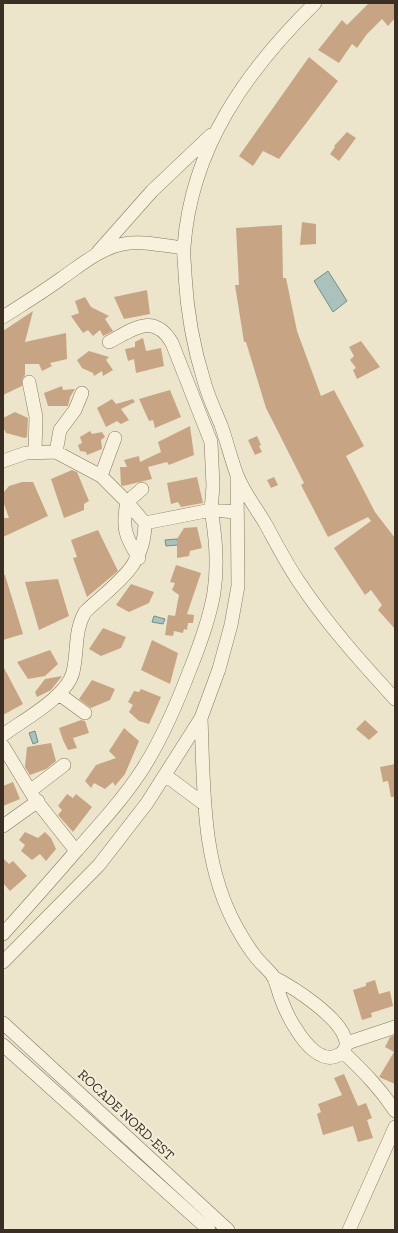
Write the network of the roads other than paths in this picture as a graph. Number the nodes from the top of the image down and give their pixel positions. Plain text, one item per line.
1 (315, 3) edge
2 (215, 131) junction
3 (184, 248) junction
4 (97, 253) junction
5 (3, 317) edge
6 (109, 342) dead end
7 (29, 382) dead end
8 (82, 393) dead end
9 (115, 438) dead end
10 (35, 451) junction
11 (56, 452) junction
12 (3, 461) edge
13 (237, 475) junction
14 (101, 476) junction
15 (142, 489) dead end
16 (127, 502) junction
17 (211, 510) junction
18 (237, 512) junction
19 (146, 524) junction
20 (139, 558) junction
21 (59, 694) junction
22 (395, 699) edge
23 (86, 713) dead end
24 (201, 718) junction
25 (3, 735) edge
26 (3, 746) edge
27 (64, 765) dead end
28 (165, 775) junction
29 (34, 796) junction
30 (204, 804) junction
31 (3, 826) edge
32 (76, 851) junction
33 (3, 934) edge
34 (3, 962) edge
35 (273, 977) junction
36 (3, 1023) edge
37 (395, 1027) edge
38 (3, 1045) edge
39 (345, 1048) junction
40 (395, 1111) edge
41 (395, 1128) edge
42 (209, 1230) edge
43 (228, 1230) edge
44 (349, 1230) edge

1 - 2 street
2 - 3 street
2 - 4 street
3 - 4 street
3 - 13 street
4 - 5 street
6 - 17 street
7 - 10 street
8 - 11 street
9 - 14 street
10 - 11 street
10 - 12 street
11 - 14 street
13 - 18 street
13 - 22 street
14 - 16 street
15 - 16 street
16 - 19 street
16 - 20 street
17 - 18 street
17 - 19 street
17 - 32 street
18 - 24 street
19 - 20 street
20 - 21 street
21 - 23 street
21 - 25 street
24 - 28 street
24 - 30 street
26 - 29 street
27 - 29 street
28 - 30 street
28 - 34 street
29 - 31 street
29 - 32 street
30 - 35 street
32 - 33 street
35 - 39 street
35 - 39 street
36 - 43 street, ROCADE NORD-EST
37 - 39 street
38 - 42 street
39 - 40 street
41 - 44 street

